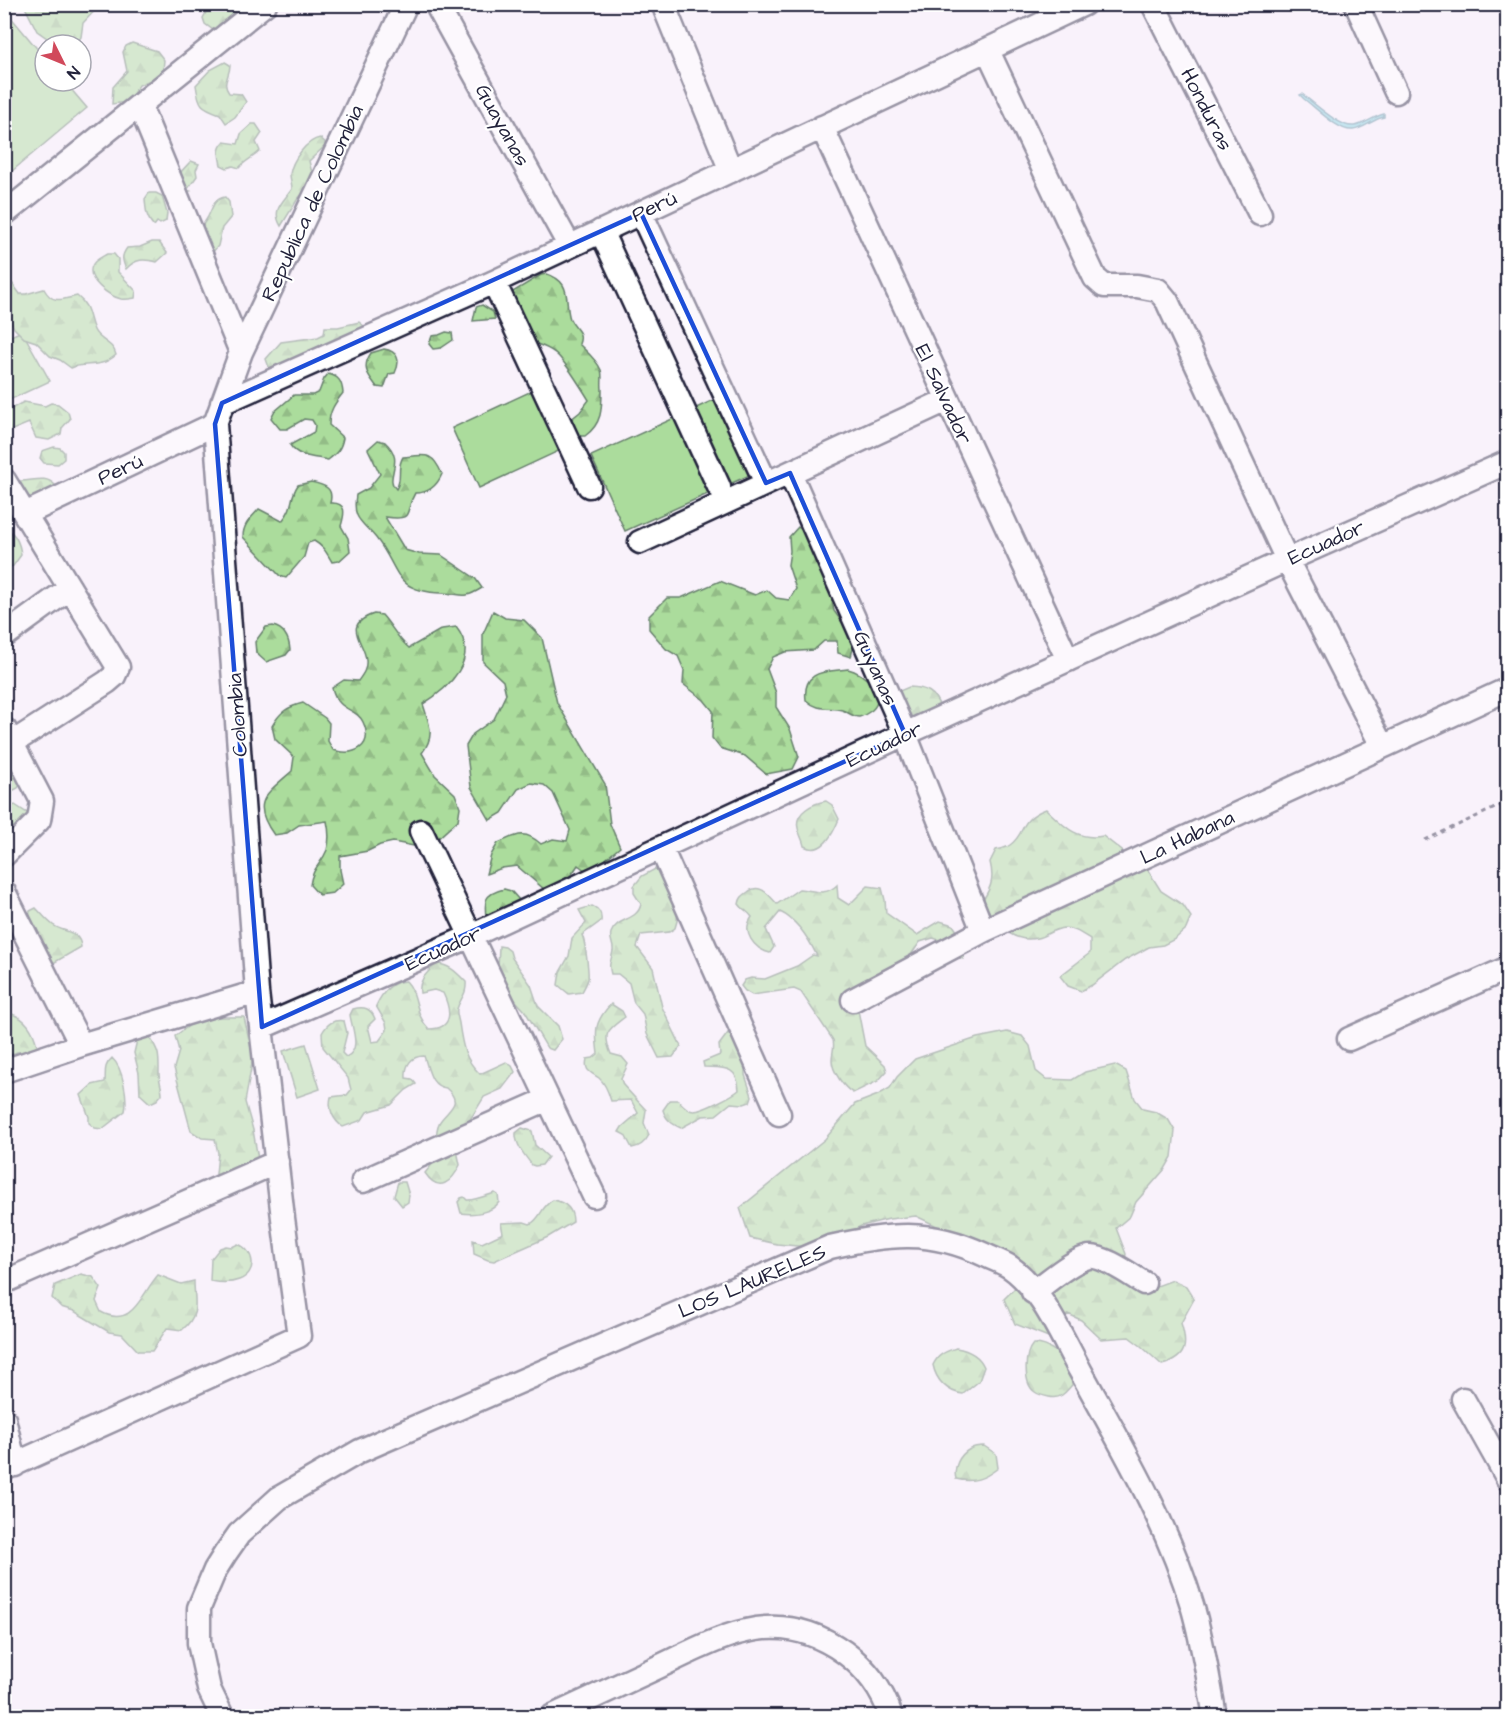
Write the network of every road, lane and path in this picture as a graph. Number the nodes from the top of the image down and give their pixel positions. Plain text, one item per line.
1 (265, 4) edge
2 (406, 4) edge
3 (436, 4) edge
4 (663, 4) edge
5 (1084, 4) edge
6 (1154, 4) edge
7 (1356, 4) edge
8 (988, 51) junction
9 (1396, 92) dead end
10 (140, 106) junction
11 (822, 128) junction
12 (731, 171) junction
13 (641, 213) junction
14 (4, 214) edge
15 (1260, 214) dead end
16 (601, 231) junction
17 (569, 245) junction
18 (494, 282) junction
19 (242, 352) junction
20 (946, 400) junction
21 (219, 413) junction
22 (1508, 462) edge
23 (790, 473) junction
24 (4, 480) edge
25 (766, 483) junction
26 (590, 486) dead end
27 (719, 487) dead end
28 (25, 514) junction
29 (640, 542) dead end
30 (1287, 560) junction
31 (70, 588) junction
32 (4, 636) edge
33 (1068, 660) junction
34 (1508, 689) edge
35 (905, 734) junction
36 (8, 736) edge
37 (1382, 746) junction
38 (1508, 802) edge
39 (421, 831) dead end
40 (1425, 840) dead end
41 (661, 848) junction
42 (4, 855) edge
43 (4, 892) edge
44 (984, 931) junction
45 (471, 936) junction
46 (1508, 968) edge
47 (257, 992) junction
48 (861, 995) dead end
49 (262, 1028) junction
50 (1349, 1039) dead end
51 (81, 1045) junction
52 (4, 1071) edge
53 (548, 1099) junction
54 (779, 1114) dead end
55 (277, 1162) junction
56 (363, 1180) dead end
57 (594, 1196) dead end
58 (4, 1282) edge
59 (1144, 1283) dead end
60 (1033, 1292) junction
61 (1463, 1399) dead end
62 (4, 1419) edge
63 (10, 1467) edge
64 (1508, 1479) edge
65 (222, 1716) edge
66 (553, 1716) edge
67 (891, 1716) edge
68 (1215, 1716) edge

1 - 10 street
2 - 19 street, Republica de Colombia
3 - 17 street, Guayanas
4 - 12 street
5 - 8 street, Perú
6 - 15 street, Honduras
7 - 9 street
8 - 11 street, Perú
8 - 30 street
10 - 14 street
10 - 19 street
11 - 12 street, Perú
11 - 20 street, El Salvador
12 - 13 street, Perú
13 - 16 street, Perú
13 - 25 street
16 - 17 street, Perú
16 - 27 street
17 - 18 street, Perú
18 - 21 street, Perú
18 - 26 street
19 - 21 street, Republica de Colombia
20 - 23 street
20 - 33 street, El Salvador
21 - 28 street, Perú
21 - 47 street, Colombia
22 - 30 street, Ecuador
23 - 25 street
23 - 35 street, Guyanas
24 - 28 street
25 - 29 street
28 - 31 street
30 - 33 street, Ecuador
30 - 37 street
31 - 32 street
31 - 36 street
33 - 35 street, Ecuador
34 - 37 street, La Habana
35 - 41 street, Ecuador
35 - 44 street, Guyanas
36 - 42 street
37 - 44 street, La Habana
38 - 40 path
39 - 45 street
41 - 45 street, Ecuador
41 - 54 street
43 - 51 street
44 - 48 street, La Habana
45 - 49 street, Ecuador
45 - 53 street
46 - 50 street
47 - 49 street, Colombia
47 - 51 street
49 - 55 street, Colombia
51 - 52 street
53 - 56 street
53 - 57 street
55 - 58 street
55 - 63 street, Colombia
59 - 60 street
60 - 65 street, LOS LAURELES
60 - 68 street, LOS LAURELES
61 - 64 street
62 - 63 street
66 - 67 street

